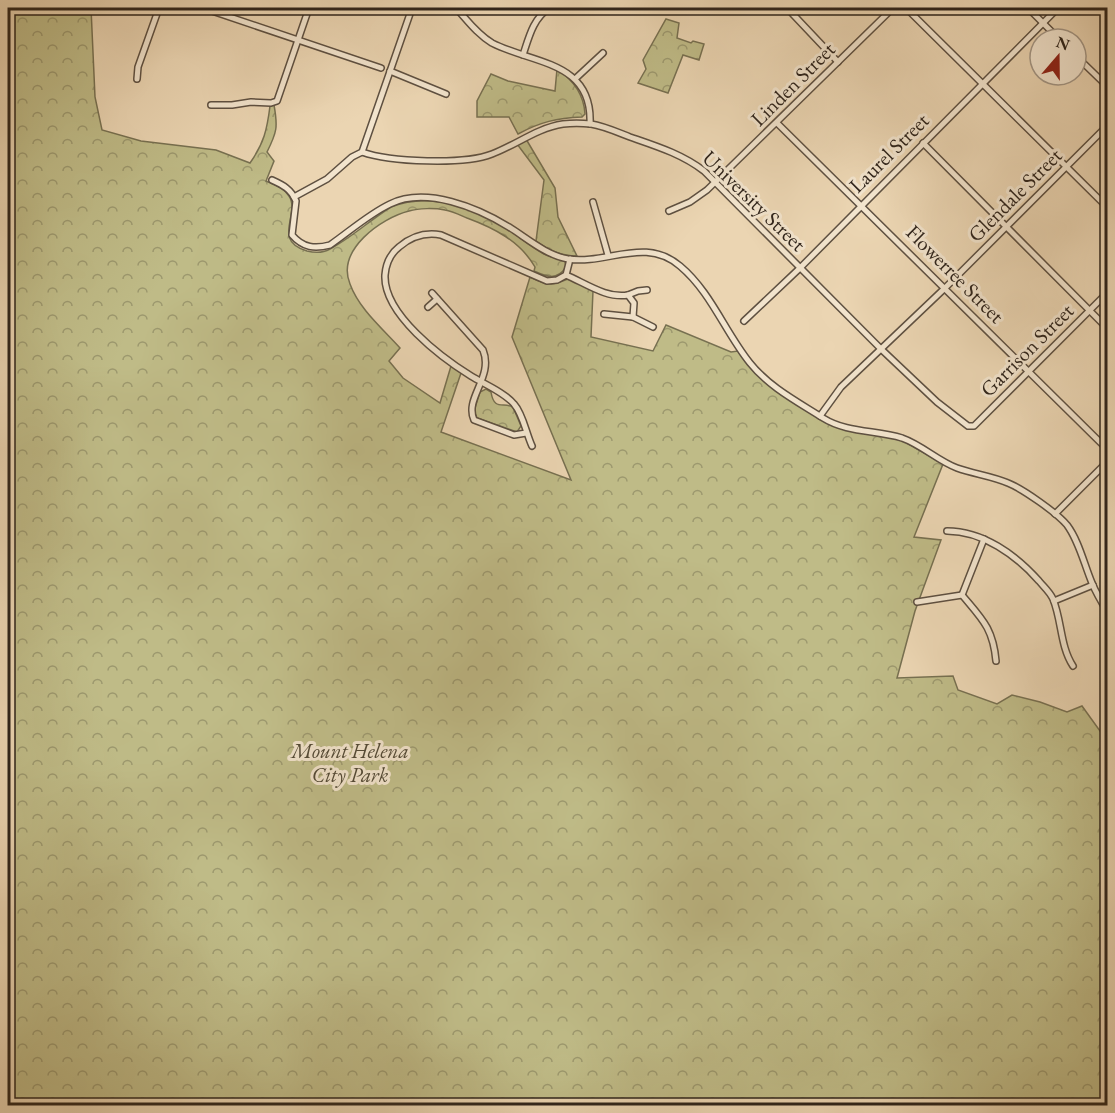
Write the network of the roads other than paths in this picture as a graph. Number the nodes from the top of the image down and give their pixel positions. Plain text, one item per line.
1 (159, 8) edge
2 (203, 8) edge
3 (309, 8) edge
4 (412, 8) edge
5 (456, 8) edge
6 (549, 8) edge
7 (787, 8) edge
8 (893, 8) edge
9 (906, 8) edge
10 (1028, 8) edge
11 (1058, 8) edge
12 (1043, 23) junction
13 (1047, 27) edge
14 (297, 40) junction
15 (603, 52) dead end
16 (523, 55) junction
17 (838, 62) junction
18 (381, 68) dead end
19 (1088, 68) edge
20 (390, 71) junction
21 (137, 79) dead end
22 (574, 79) junction
23 (982, 84) junction
24 (1107, 87) edge
25 (446, 94) dead end
26 (211, 105) dead end
27 (777, 123) junction
28 (590, 124) junction
29 (1107, 125) edge
30 (923, 143) junction
31 (362, 152) junction
32 (1066, 167) junction
33 (272, 180) dead end
34 (715, 183) junction
35 (294, 197) junction
36 (593, 202) dead end
37 (861, 204) junction
38 (1107, 208) edge
39 (669, 211) dead end
40 (1006, 227) junction
41 (608, 255) junction
42 (570, 259) junction
43 (800, 268) junction
44 (566, 275) junction
45 (945, 288) junction
46 (647, 290) dead end
47 (1107, 292) edge
48 (432, 293) dead end
49 (628, 295) junction
50 (437, 299) junction
51 (428, 307) dead end
52 (1089, 310) junction
53 (604, 314) dead end
54 (633, 317) junction
55 (744, 321) dead end
56 (653, 327) dead end
57 (1107, 329) edge
58 (881, 350) junction
59 (1028, 372) junction
60 (480, 382) junction
61 (820, 416) junction
62 (968, 426) joint
63 (526, 433) junction
64 (532, 446) dead end
65 (1107, 450) edge
66 (1107, 461) edge
67 (1055, 514) junction
68 (947, 531) dead end
69 (984, 539) junction
70 (1093, 585) junction
71 (962, 595) junction
72 (1054, 601) junction
73 (917, 602) dead end
74 (1107, 612) edge
75 (996, 661) dead end
76 (1073, 666) dead end

1 - 21 street
2 - 14 street
3 - 14 street
4 - 20 street
5 - 16 street
6 - 16 street
7 - 17 street
8 - 17 street, Linden Street
9 - 23 street
10 - 12 street
11 - 12 street, Laurel Street
12 - 13 street
12 - 23 street, Laurel Street
14 - 18 street
14 - 26 street
15 - 22 street
16 - 22 street
17 - 27 street, Linden Street
19 - 24 street
20 - 25 street
20 - 31 street
22 - 28 street
23 - 30 street, Laurel Street
23 - 32 street
27 - 34 street, Linden Street
27 - 37 street, Flowerree Street
28 - 31 street, University Street
28 - 34 street, University Street
29 - 32 street, Glendale Street
30 - 37 street, Laurel Street
30 - 40 street
31 - 35 street
32 - 38 street
32 - 40 street, Glendale Street
33 - 35 street
34 - 39 street, Linden Street
34 - 43 street, University Street
35 - 42 street
36 - 41 street
37 - 43 street, Laurel Street
37 - 45 street, Flowerree Street
40 - 45 street, Glendale Street
40 - 52 street
41 - 42 street
41 - 61 street
42 - 44 street
43 - 55 street, Laurel Street
43 - 58 street, University Street
44 - 49 street
44 - 60 street
45 - 58 street, Glendale Street
45 - 59 street, Flowerree Street
46 - 49 street
47 - 52 street, Garrison Street
48 - 50 street
49 - 54 street
50 - 51 street
50 - 60 street
52 - 57 street
52 - 59 street, Garrison Street
53 - 54 street
54 - 56 street
58 - 61 street, Glendale Street
58 - 62 street, University Street
59 - 62 street, Garrison Street
59 - 65 street, Flowerree Street
60 - 63 street
60 - 63 street
61 - 67 street
63 - 64 street
66 - 67 street
67 - 70 street
68 - 69 street
69 - 71 street
69 - 72 street
70 - 72 street
70 - 74 street
71 - 73 street
71 - 75 street
72 - 76 street

